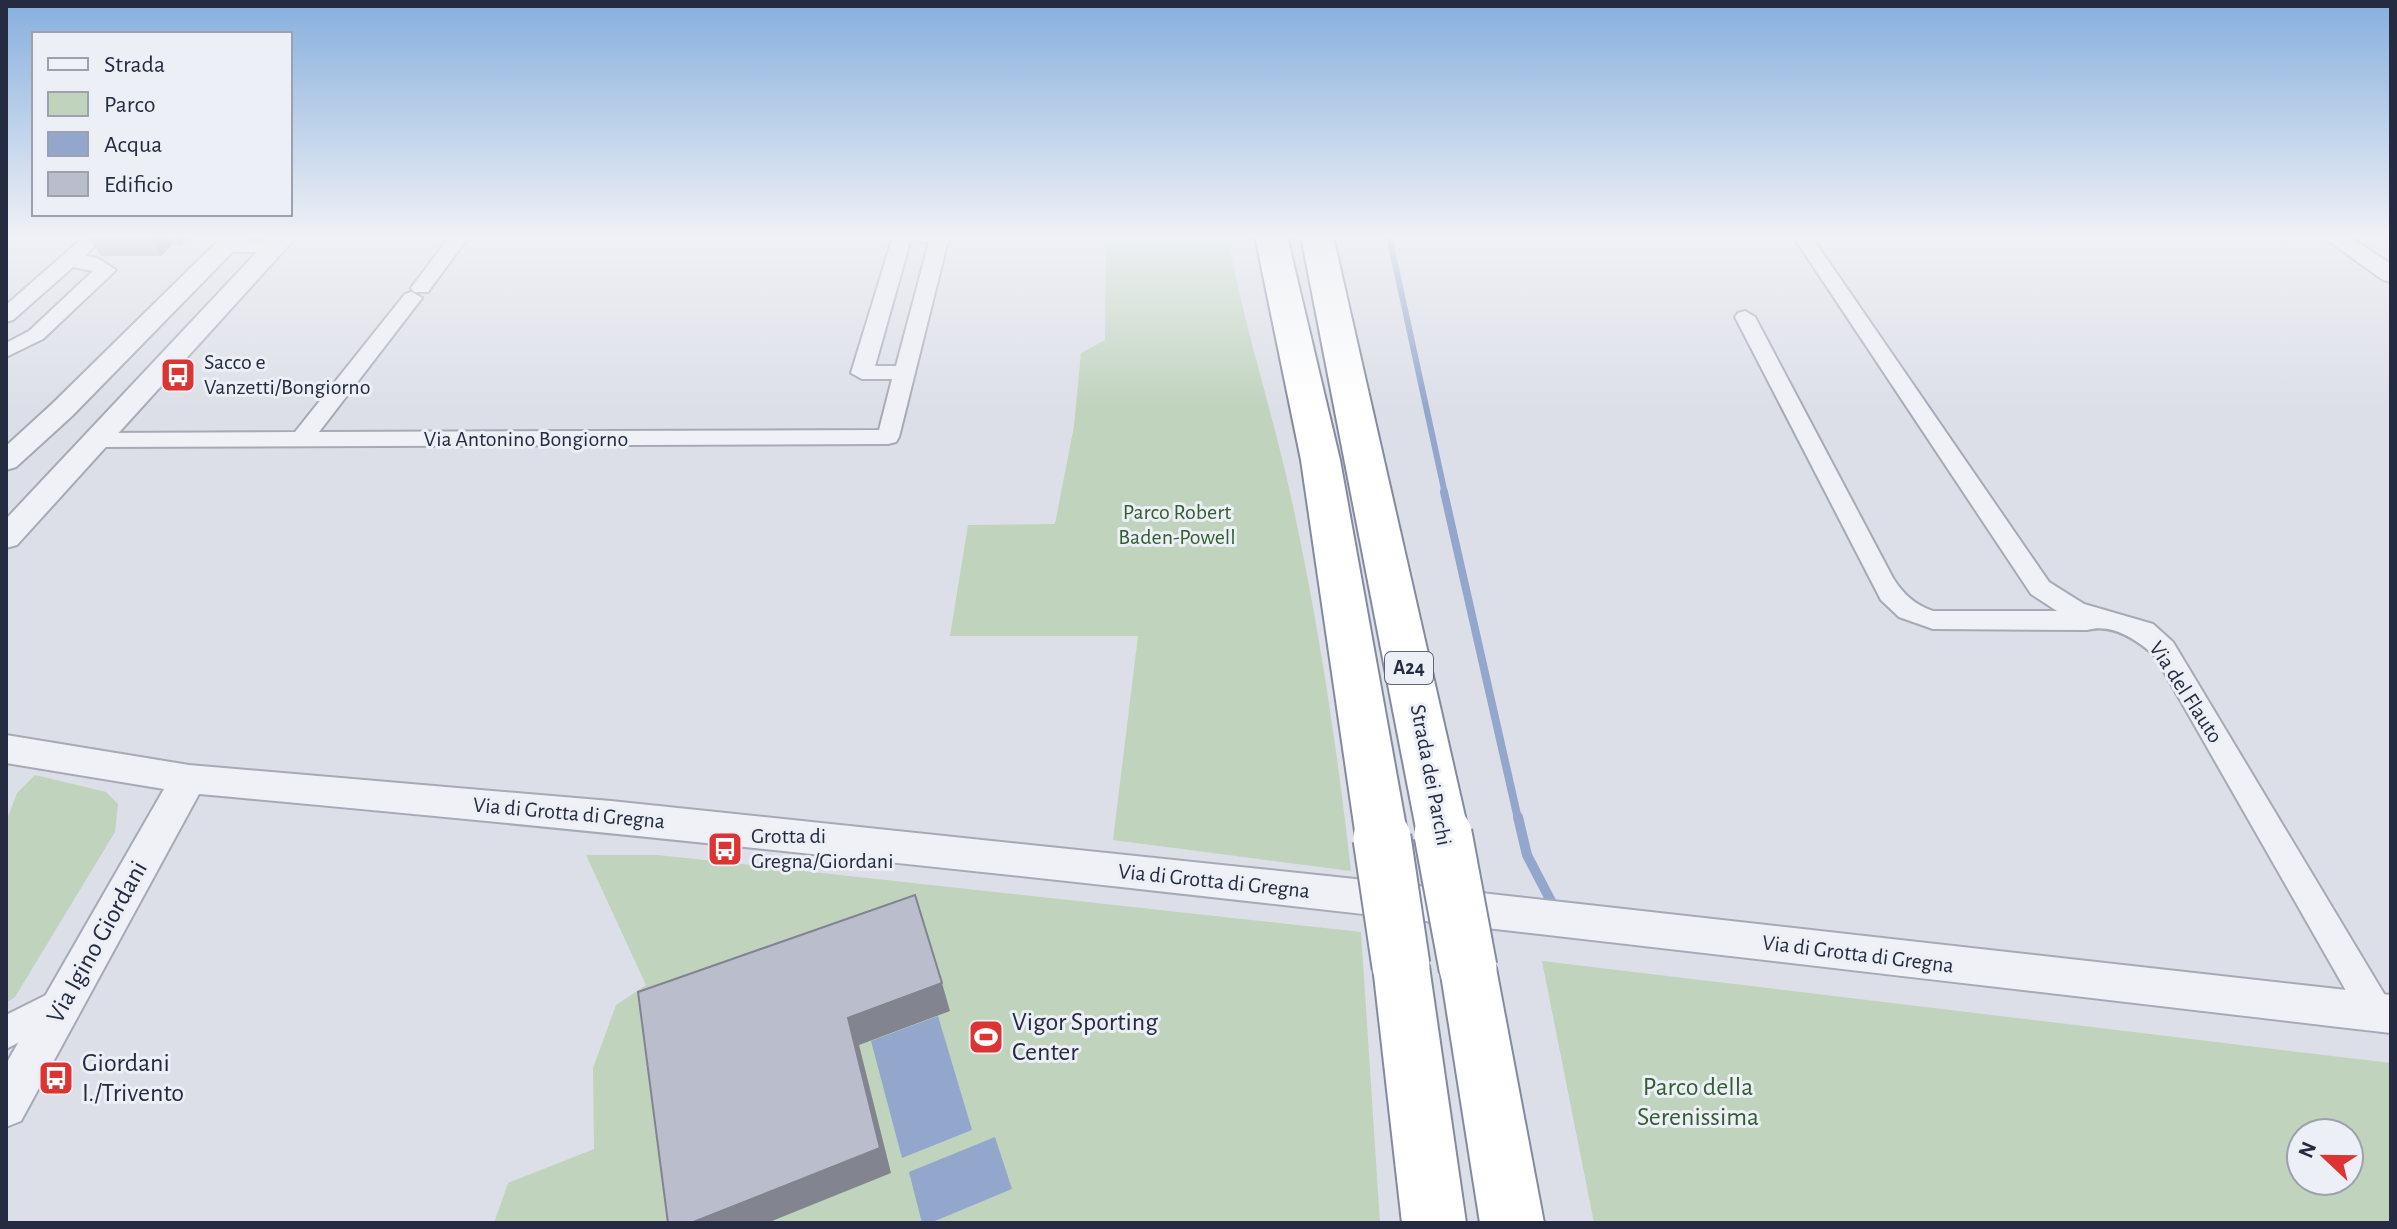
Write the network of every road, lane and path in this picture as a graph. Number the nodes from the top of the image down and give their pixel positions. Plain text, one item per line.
1 (32, 293) edge
2 (81, 293) edge
3 (179, 293) edge
4 (233, 293) edge
5 (417, 293) edge
6 (885, 293) edge
7 (925, 293) edge
8 (1262, 293) edge
9 (1286, 293) edge
10 (1329, 293) edge
11 (1356, 293) edge
12 (1840, 293) edge
13 (6, 316) edge
14 (1745, 317) dead end
15 (6, 351) edge
16 (905, 372) junction
17 (97, 440) junction
18 (301, 440) junction
19 (6, 461) edge
20 (1374, 501) junction
21 (1329, 513) junction
22 (6, 538) edge
23 (2107, 621) junction
24 (6, 734) edge
25 (21, 752) edge
26 (189, 779) junction
27 (63, 1002) junction
28 (2384, 1014) edge
29 (6, 1033) edge
30 (6, 1106) edge
31 (1434, 1223) edge
32 (1512, 1223) edge

1 - 13 street
2 - 15 street
3 - 19 street
4 - 17 street
5 - 18 street
6 - 16 street, Via Antonino Bongiorno
7 - 16 street, Via Antonino Bongiorno
8 - 21 highway
9 - 21 highway, A24
10 - 20 highway, Strada dei Parchi / A24
11 - 20 highway
12 - 23 street, Via del Flauto
14 - 23 street
16 - 18 street, Via Antonino Bongiorno
17 - 18 street, Via Antonino Bongiorno
17 - 22 street
20 - 32 highway, Strada dei Parchi / A24, bridge
21 - 31 highway, A24, bridge
23 - 28 street, Via del Flauto
24 - 25 street, Via di Grotta di Gregna
25 - 26 street, Via di Grotta di Gregna
26 - 27 street, Via Igino Giordani
26 - 28 street, Via di Grotta di Gregna
27 - 29 street
27 - 30 street, Via Igino Giordani

